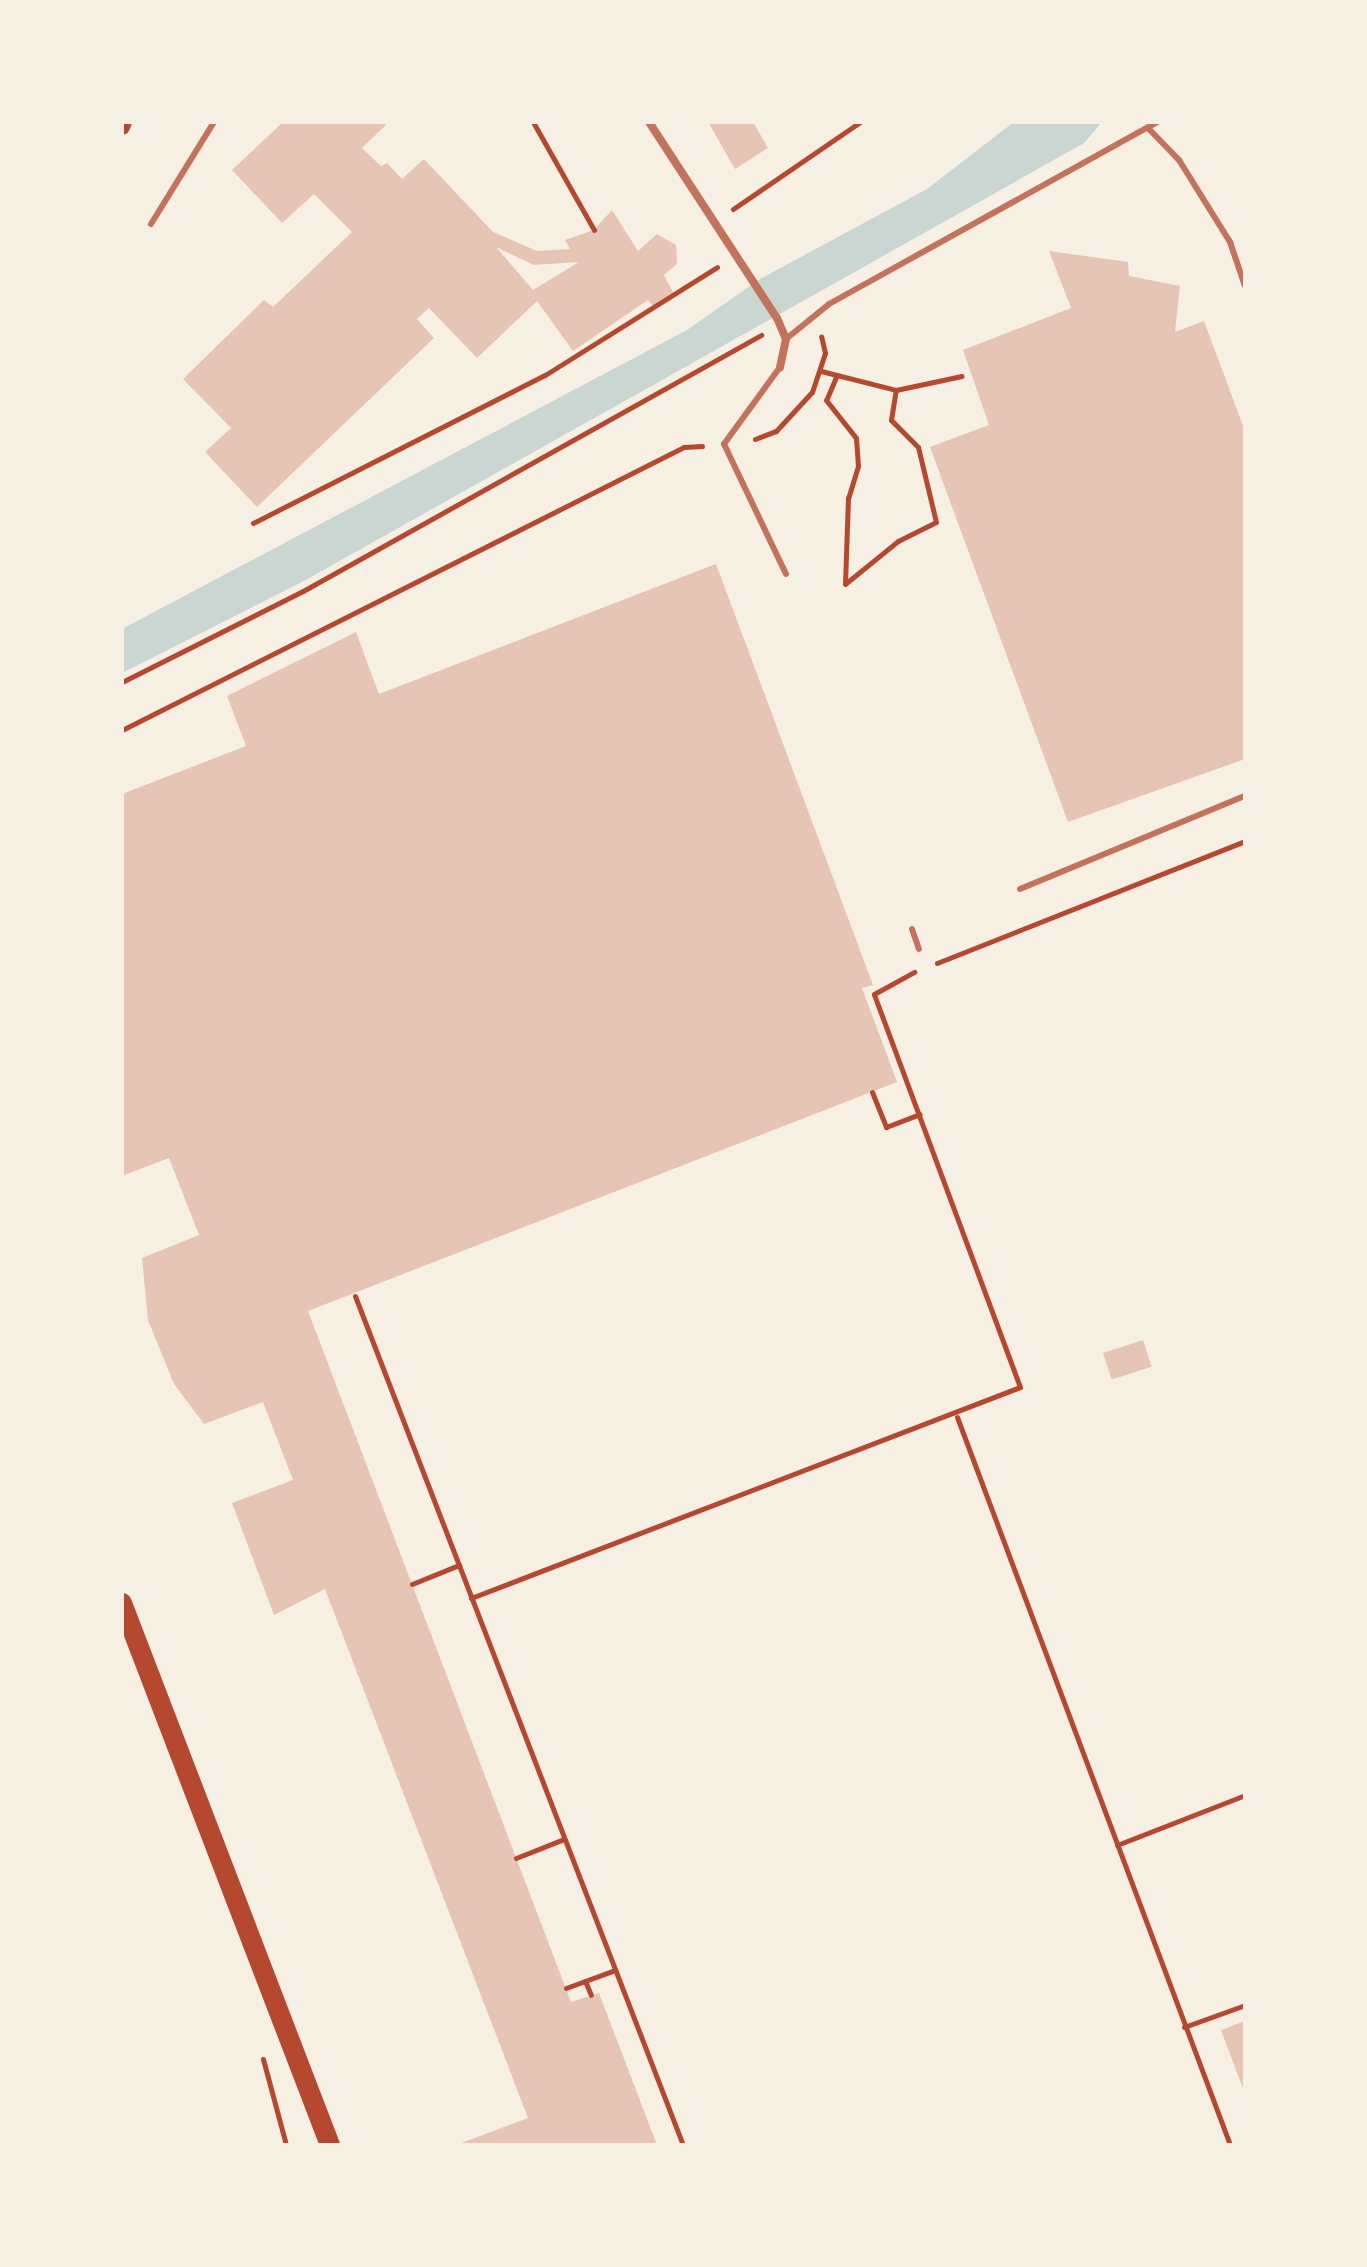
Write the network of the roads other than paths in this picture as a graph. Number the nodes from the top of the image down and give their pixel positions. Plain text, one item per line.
1 (214, 122) edge
2 (649, 122) edge
3 (1158, 122) edge
4 (1148, 128) junction
5 (151, 224) dead end
6 (1245, 286) edge
7 (786, 339) junction
8 (780, 367) joint
9 (786, 574) dead end
10 (1245, 796) edge
11 (1020, 889) dead end
12 (912, 929) dead end
13 (919, 949) road end
14 (122, 1603) edge
15 (330, 2145) edge

1 - 5 lane
2 - 7 street
3 - 4 lane
4 - 6 lane
4 - 7 lane
7 - 8 street
8 - 9 lane
10 - 11 lane
12 - 13 lane
14 - 15 main road

